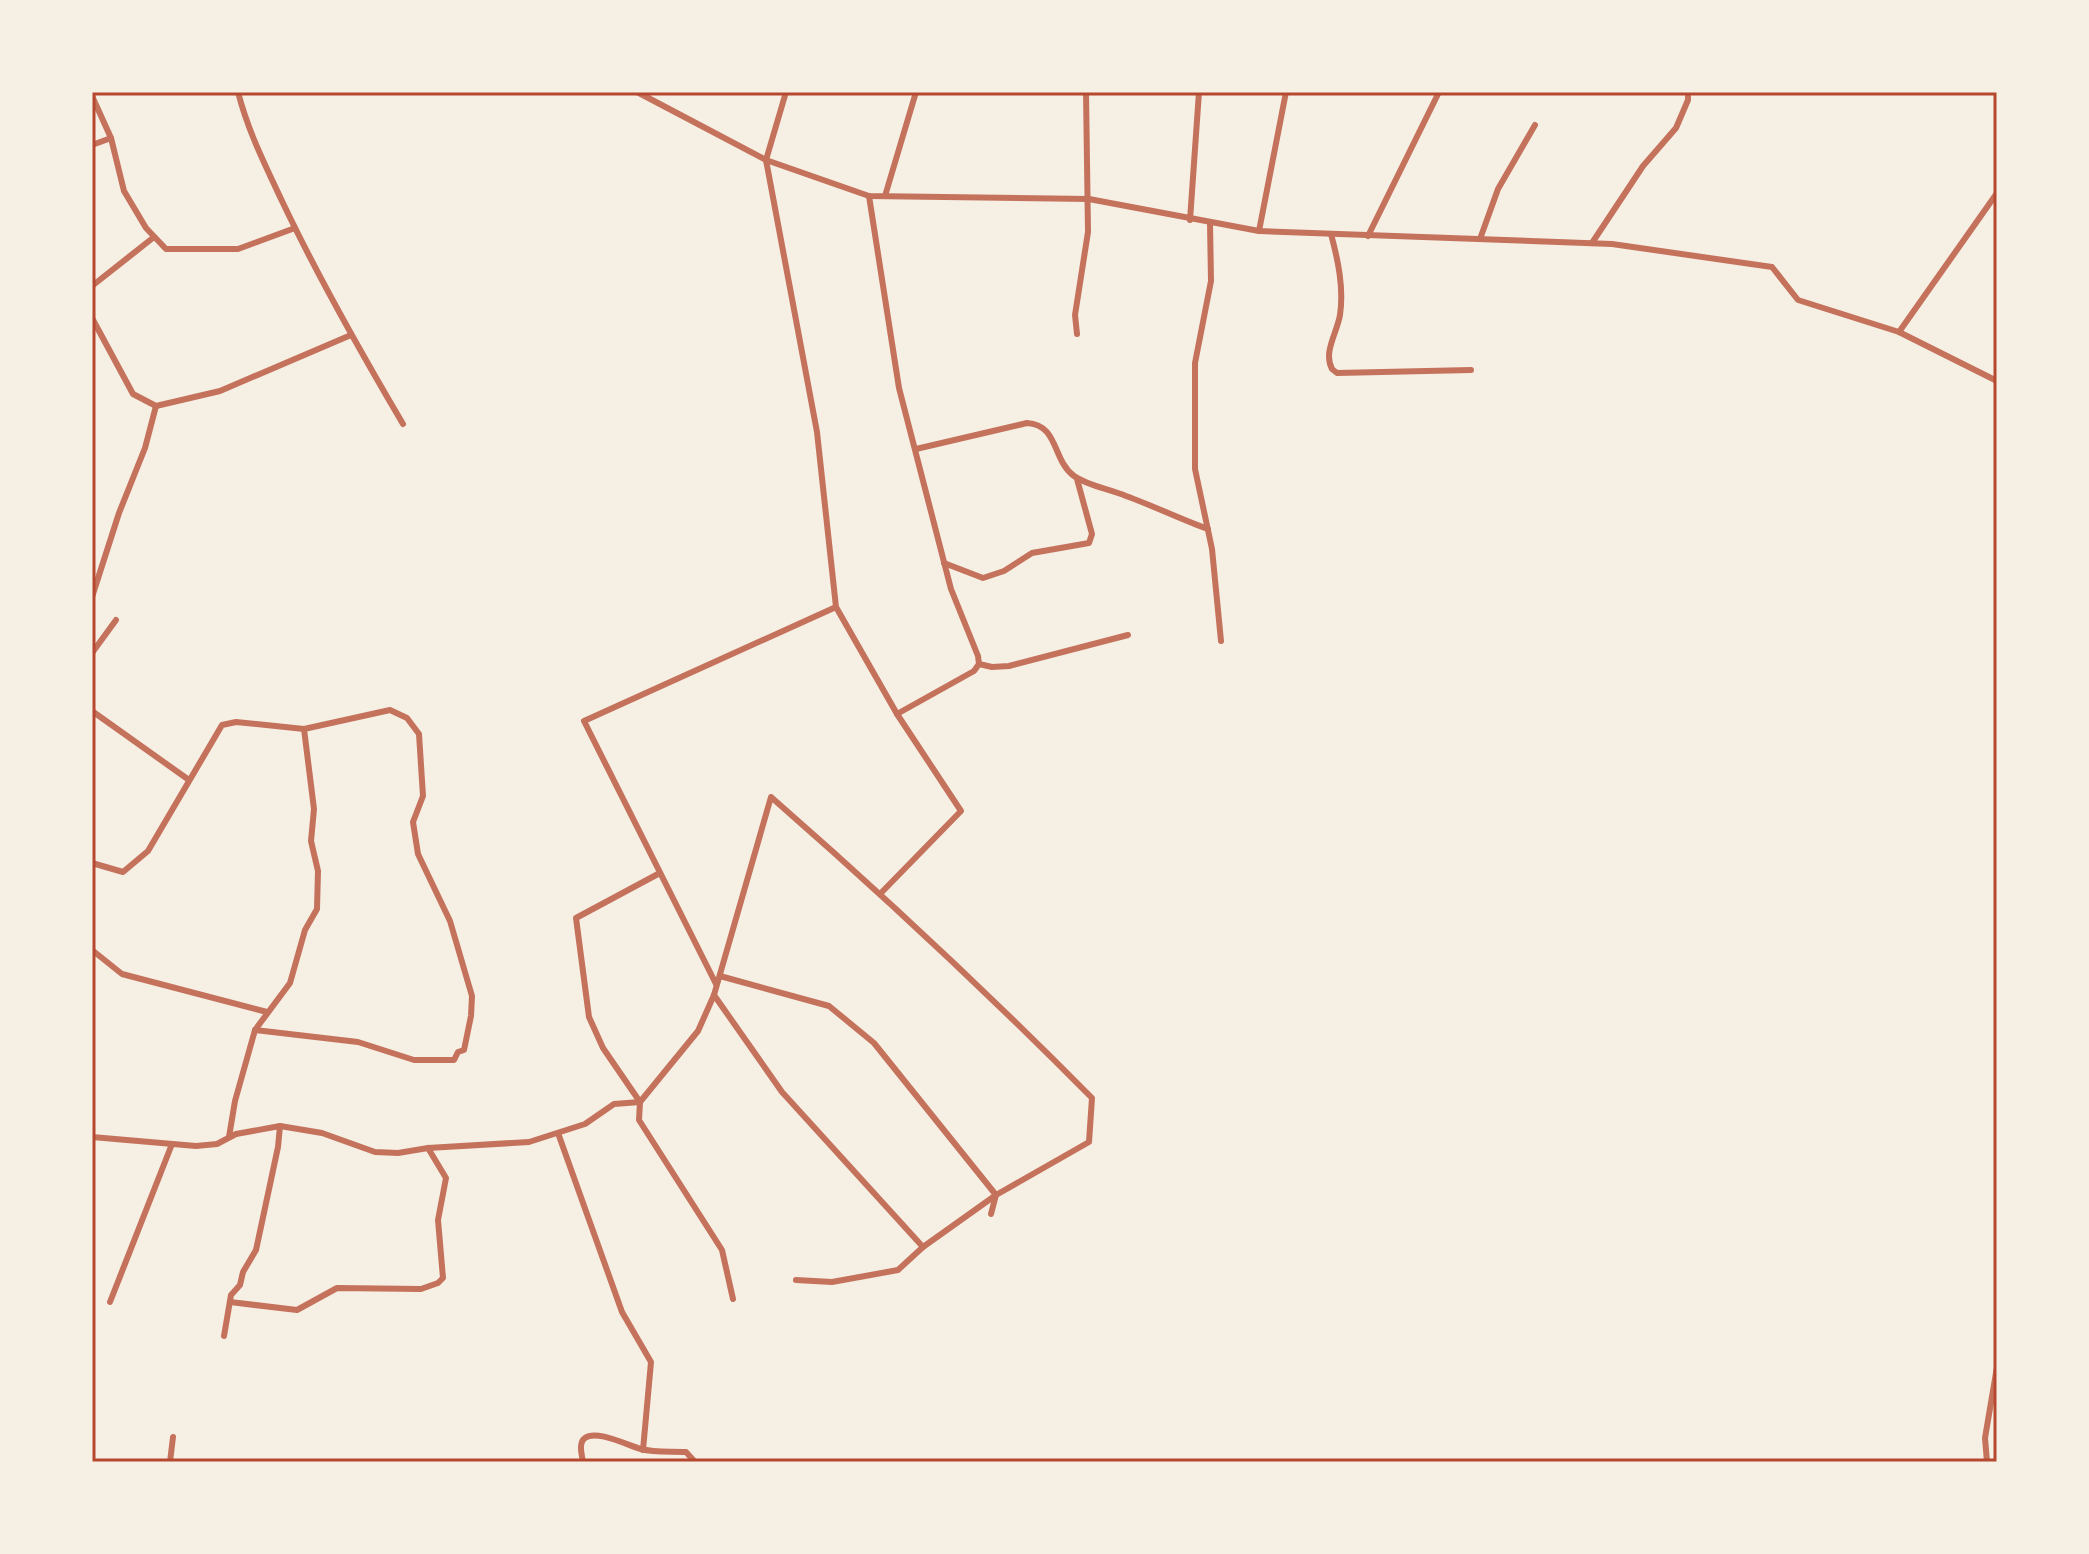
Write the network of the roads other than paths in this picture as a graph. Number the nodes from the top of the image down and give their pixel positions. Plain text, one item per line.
1 (238, 92) edge
2 (637, 92) edge
3 (786, 92) edge
4 (916, 92) edge
5 (1086, 92) edge
6 (1199, 92) edge
7 (1286, 92) edge
8 (1439, 92) edge
9 (1688, 92) edge
10 (92, 96) edge
11 (1535, 125) dead end
12 (111, 138) junction
13 (92, 145) edge
14 (766, 160) junction
15 (1997, 193) edge
16 (869, 196) junction
17 (885, 196) junction
18 (1089, 199) junction
19 (1190, 220) junction
20 (1210, 223) junction
21 (295, 228) junction
22 (1259, 231) junction
23 (1331, 234) junction
24 (1368, 236) junction
25 (154, 237) junction
26 (1480, 239) junction
27 (1592, 243) junction
28 (92, 286) edge
29 (92, 318) edge
30 (1899, 332) junction
31 (1077, 334) dead end
32 (351, 335) junction
33 (1471, 370) dead end
34 (1997, 381) edge
35 (156, 406) junction
36 (403, 424) dead end
37 (916, 449) junction
38 (1077, 479) junction
39 (1208, 529) junction
40 (944, 563) junction
41 (92, 597) edge
42 (836, 607) junction
43 (116, 620) dead end
44 (1128, 635) dead end
45 (1221, 641) dead end
46 (92, 653) edge
47 (979, 664) junction
48 (92, 711) edge
49 (897, 714) junction
50 (304, 729) junction
51 (189, 780) junction
52 (92, 863) edge
53 (658, 874) junction
54 (881, 893) junction
55 (92, 950) edge
56 (720, 976) junction
57 (716, 984) junction
58 (714, 995) junction
59 (267, 1012) junction
60 (255, 1030) junction
61 (640, 1102) junction
62 (280, 1126) junction
63 (558, 1133) junction
64 (92, 1137) edge
65 (229, 1137) junction
66 (172, 1144) junction
67 (428, 1148) junction
68 (996, 1195) junction
69 (991, 1214) dead end
70 (923, 1247) junction
71 (796, 1280) dead end
72 (733, 1299) dead end
73 (110, 1302) dead end
74 (230, 1302) junction
75 (224, 1336) dead end
76 (1997, 1367) edge
77 (173, 1437) dead end
78 (643, 1450) junction
79 (170, 1462) edge
80 (583, 1462) edge
81 (695, 1462) edge
82 (1987, 1462) edge

1 - 21 street
2 - 14 street
3 - 14 street
4 - 17 street
5 - 18 street
6 - 19 street
7 - 22 street
8 - 24 street
9 - 27 street
10 - 12 street
11 - 26 street
12 - 13 street
12 - 25 street
14 - 16 street
14 - 42 street
15 - 30 street
16 - 17 street
16 - 37 street
17 - 18 street
18 - 19 street
18 - 31 street
19 - 20 street
20 - 22 street
20 - 39 street
21 - 25 street
21 - 32 street
22 - 23 street
23 - 24 street
23 - 33 street
24 - 26 street
25 - 28 street
26 - 27 street
27 - 30 street
29 - 35 street
30 - 34 street
32 - 35 street
32 - 36 street
35 - 41 street
37 - 38 street
37 - 40 street
38 - 39 street
38 - 40 street
39 - 45 street
40 - 47 street
42 - 49 street
42 - 53 street
43 - 46 street
44 - 47 street
47 - 49 street
48 - 51 street
49 - 54 street
50 - 51 street
50 - 59 street
50 - 60 street
51 - 52 street
53 - 57 street
53 - 61 street
54 - 56 street
54 - 68 street
55 - 59 street
56 - 57 street
56 - 68 street
57 - 58 street
58 - 61 street
58 - 70 street
59 - 60 street
60 - 65 street
61 - 63 street
61 - 72 street
62 - 65 street
62 - 67 street
62 - 74 street
63 - 67 street
63 - 78 street
64 - 66 street
65 - 66 street
66 - 73 street
67 - 74 street
68 - 69 street
68 - 70 street
70 - 71 street
74 - 75 street
76 - 82 street
77 - 79 street
78 - 80 street
78 - 81 street

